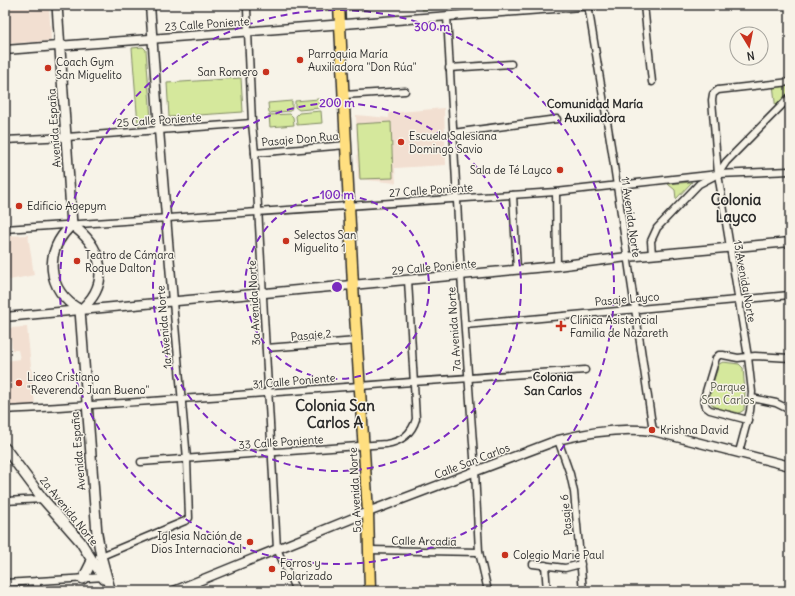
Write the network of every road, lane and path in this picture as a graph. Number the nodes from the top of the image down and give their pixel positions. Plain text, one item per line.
1 (57, 5) edge
2 (150, 5) edge
3 (339, 5) edge
4 (594, 5) edge
5 (644, 5) edge
6 (588, 6) edge
7 (247, 9) dead end
8 (447, 16) junction
9 (340, 25) junction
10 (248, 32) junction
11 (153, 39) junction
12 (60, 46) junction
13 (5, 50) edge
14 (511, 64) dead end
15 (449, 68) junction
16 (652, 82) dead end
17 (790, 82) edge
18 (405, 91) dead end
19 (344, 95) junction
20 (790, 96) edge
21 (557, 119) dead end
22 (252, 123) junction
23 (159, 130) junction
24 (453, 133) junction
25 (67, 137) junction
26 (5, 140) edge
27 (346, 145) junction
28 (255, 153) junction
29 (790, 171) edge
30 (718, 174) junction
31 (617, 185) junction
32 (556, 192) junction
33 (513, 195) junction
34 (456, 199) junction
35 (349, 206) junction
36 (258, 212) junction
37 (166, 218) junction
38 (72, 225) junction
39 (5, 229) edge
40 (790, 242) edge
41 (729, 247) junction
42 (652, 255) junction
43 (627, 256) junction
44 (557, 266) junction
45 (517, 270) junction
46 (461, 275) junction
47 (408, 280) junction
48 (353, 285) junction
49 (263, 294) junction
50 (790, 295) edge
51 (739, 299) junction
52 (173, 302) junction
53 (634, 308) junction
54 (80, 310) junction
55 (5, 317) edge
56 (465, 325) junction
57 (357, 341) junction
58 (266, 348) junction
59 (748, 357) junction
60 (790, 358) edge
61 (585, 370) dead end
62 (468, 377) junction
63 (414, 381) junction
64 (360, 385) junction
65 (269, 394) junction
66 (752, 398) junction
67 (181, 399) junction
68 (87, 406) junction
69 (5, 410) edge
70 (790, 410) edge
71 (748, 420) junction
72 (653, 431) junction
73 (558, 440) junction
74 (364, 445) junction
75 (5, 448) edge
76 (272, 452) junction
77 (739, 452) junction
78 (187, 458) junction
79 (141, 462) dead end
80 (790, 466) edge
81 (475, 472) junction
82 (43, 499) junction
83 (5, 501) edge
84 (368, 512) junction
85 (97, 534) junction
86 (80, 541) junction
87 (277, 548) junction
88 (370, 550) junction
89 (479, 552) junction
90 (101, 556) junction
91 (92, 561) junction
92 (533, 564) dead end
93 (581, 564) junction
94 (545, 565) junction
95 (105, 577) junction
96 (83, 579) junction
97 (37, 581) junction
98 (196, 582) junction
99 (5, 583) edge
100 (110, 590) edge
101 (37, 591) edge
102 (174, 591) edge
103 (198, 591) edge
104 (296, 591) edge
105 (370, 591) edge
106 (488, 591) edge
107 (547, 591) edge
108 (584, 591) edge

1 - 12 main road, Avenida España
2 - 11 street, 1a Avenida Norte
3 - 9 main road, 5a Avenida Norte
4 - 6 street, 23 Calle Poniente
5 - 16 street
6 - 8 street, 23 Calle Poniente
6 - 31 street, 11 Avenida Norte
7 - 10 street, 3a Avenida Norte
8 - 9 street, 23 Calle Poniente
8 - 15 street, 7a Avenida Norte
9 - 10 street, 23 Calle Poniente
9 - 19 main road, 5a Avenida Norte
10 - 11 street, 23 Calle Poniente
10 - 22 street, 3a Avenida Norte
11 - 12 street, 23 Calle Poniente
11 - 23 street, 1a Avenida Norte
12 - 13 street, 23 Calle Poniente
12 - 25 main road, Avenida España
14 - 15 street
15 - 24 street, 7a Avenida Norte
17 - 30 street, 13 Avenida Norte
18 - 19 street
19 - 27 main road, 5a Avenida Norte
20 - 30 street
21 - 24 street
22 - 23 street, 25 Calle Poniente
22 - 28 street, 3a Avenida Norte
23 - 25 street, 25 Calle Poniente
23 - 37 street, 1a Avenida Norte
24 - 34 street, 7a Avenida Norte
25 - 26 street, 25 Calle Poniente
25 - 38 main road, Avenida España
27 - 28 street, Pasaje Don Rua
27 - 35 main road, 5a Avenida Norte
28 - 36 street, 3a Avenida Norte
29 - 30 street, 27 Calle Poniente
30 - 31 street, 27 Calle Poniente
30 - 41 street, 13 Avenida Norte
30 - 42 street
31 - 32 street, 27 Calle Poniente
31 - 43 street, 11 Avenida Norte
32 - 33 street, 27 Calle Poniente
32 - 44 street
33 - 34 street, 27 Calle Poniente
33 - 45 street
34 - 35 street, 27 Calle Poniente
34 - 46 street, 7a Avenida Norte
35 - 36 street, 27 Calle Poniente
35 - 48 main road, 5a Avenida Norte
36 - 37 street, 27 Calle Poniente
36 - 49 street, 3a Avenida Norte
37 - 38 street, 27 Calle Poniente
37 - 52 street, 1a Avenida Norte
38 - 39 street, 27 Calle Poniente
38 - 54 main road
38 - 54 main road
40 - 41 street, 29 Calle Poniente
41 - 42 street, 29 Calle Poniente
41 - 51 street, 13 Avenida Norte
42 - 43 street, 29 Calle Poniente
43 - 44 street, 29 Calle Poniente
43 - 53 street, 11 Avenida Norte
44 - 45 street, 29 Calle Poniente
45 - 46 street, 29 Calle Poniente
46 - 47 street, 29 Calle Poniente
46 - 56 street, 7a Avenida Norte
47 - 48 street, 29 Calle Poniente
47 - 63 street, 33 Calle Poniente
48 - 49 street, 29 Calle Poniente
48 - 57 main road, 5a Avenida Norte
49 - 52 street, 29 Calle Poniente
49 - 58 street, 3a Avenida Norte
50 - 51 street, Pasaje Layco
51 - 53 street, Pasaje Layco
51 - 59 street, 13 Avenida Norte
52 - 54 street, 29 Calle Poniente
52 - 67 street, 1a Avenida Norte
53 - 56 street, Pasaje Layco
53 - 72 street, 11 Avenida Norte
54 - 55 street, 29 Calle Poniente
54 - 68 main road, Avenida España
56 - 62 street, 7a Avenida Norte
57 - 58 street, Pasaje 2
57 - 64 main road, 5a Avenida Norte
58 - 65 street, 3a Avenida Norte
59 - 60 street
59 - 66 street, 13 Avenida Norte
59 - 71 street
61 - 62 street, 31 Calle Poniente
62 - 63 street, 31 Calle Poniente
62 - 81 street, 7a Avenida Norte
63 - 64 street, 31 Calle Poniente
63 - 74 street, 33 Calle Poniente
64 - 65 street, 31 Calle Poniente
64 - 74 main road, 5a Avenida Norte
65 - 67 street, 31 Calle Poniente
65 - 76 street, 3a Avenida Norte
66 - 70 street
66 - 71 street, 13 Avenida Norte
67 - 68 street, 31 Calle Poniente
67 - 78 street, 1a Avenida Norte
68 - 69 street, 31 Calle Poniente
68 - 85 main road, Avenida España
71 - 77 street, 13 Avenida Norte
72 - 73 street, Calle San Carlos
72 - 77 street, Calle San Carlos
73 - 81 street, Calle San Carlos
73 - 93 street, Pasaje 6
74 - 76 street, 33 Calle Poniente
74 - 84 main road, 5a Avenida Norte
75 - 82 main road, 2a Avenida Norte
76 - 78 street, 33 Calle Poniente
76 - 87 street, 3a Avenida Norte
77 - 80 street, Calle San Carlos
78 - 79 street, 33 Calle Poniente
78 - 90 street, 1a Avenida Norte
81 - 84 street, Calle San Carlos
81 - 89 street, 7a Avenida Norte
82 - 83 street
82 - 86 main road, 2a Avenida Norte
84 - 87 street, Calle San Carlos
84 - 88 main road, 5a Avenida Norte
85 - 86 main road
85 - 90 main road, Avenida España
86 - 91 main road, 2a Avenida Norte
87 - 98 street, Calle San Carlos
87 - 104 street, 3a Avenida Norte
88 - 89 street, Calle Arcadia
88 - 105 main road, 5a Avenida Norte
89 - 106 street, 7a Avenida Norte
90 - 91 street, 1a Avenida Norte
90 - 95 main road, Avenida España
91 - 95 main road, 2a Avenida Norte
91 - 96 main road
92 - 94 street
93 - 94 street
93 - 108 street, Pasaje 6
94 - 107 street
95 - 96 street
95 - 100 main road, Avenida España
96 - 97 street
97 - 99 street
97 - 101 street
98 - 102 street, Calle San Carlos
98 - 103 street

